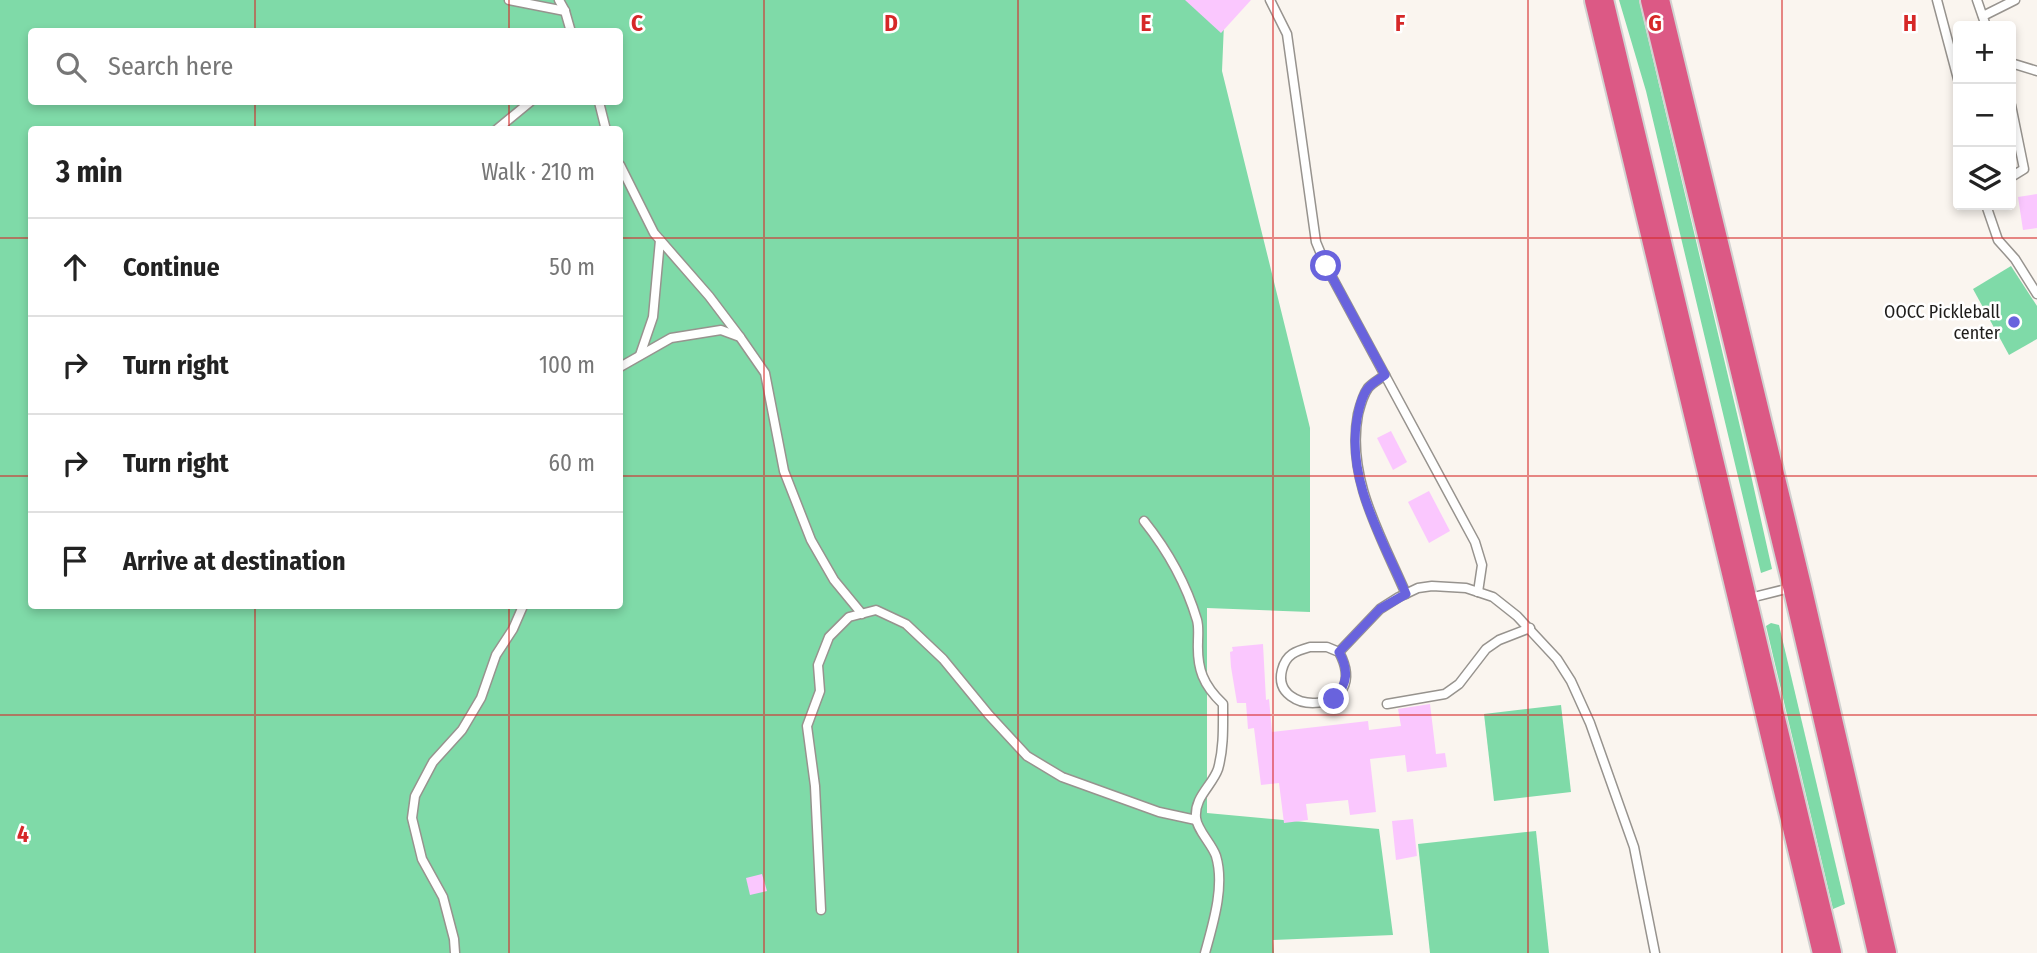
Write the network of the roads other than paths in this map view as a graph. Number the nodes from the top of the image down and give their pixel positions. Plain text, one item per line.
1 (509, 0) edge
2 (559, 0) edge
3 (1270, 0) edge
4 (1600, 0) edge
5 (1655, 0) edge
6 (1937, 0) edge
7 (1977, 0) edge
8 (2015, 0) edge
9 (565, 10) junction
10 (1983, 16) junction
11 (1984, 21) edge
12 (570, 28) edge
13 (1953, 60) edge
14 (2016, 65) edge
15 (2037, 71) edge
16 (526, 105) edge
17 (600, 105) edge
18 (501, 126) edge
19 (605, 126) edge
20 (2016, 130) edge
21 (623, 171) edge
22 (2016, 174) edge
23 (1988, 210) edge
24 (660, 240) junction
25 (2037, 294) edge
26 (740, 337) junction
27 (640, 355) junction
28 (623, 365) edge
29 (1385, 375) junction
30 (1144, 521) dead end
31 (1797, 586) junction
32 (1478, 592) junction
33 (1406, 594) junction
34 (1743, 600) junction
35 (522, 609) edge
36 (862, 614) junction
37 (1530, 628) junction
38 (1339, 652) junction
39 (1387, 704) dead end
40 (1196, 820) junction
41 (821, 910) dead end
42 (455, 953) edge
43 (1205, 953) edge
44 (1655, 953) edge
45 (1828, 953) edge
46 (1882, 953) edge

1 - 9 lane
2 - 9 lane
3 - 29 lane
4 - 34 highway
5 - 31 highway
6 - 13 lane
7 - 10 lane
8 - 10 lane
9 - 12 lane
10 - 11 lane
14 - 15 lane
16 - 18 lane
17 - 19 lane
20 - 22 lane
21 - 24 lane
23 - 25 lane
24 - 26 lane
24 - 27 lane
26 - 27 lane
26 - 36 lane
27 - 28 lane
29 - 32 lane
29 - 33 lane
30 - 40 lane
31 - 34 lane
31 - 46 highway
32 - 33 lane
32 - 37 lane
33 - 38 lane
34 - 45 highway
35 - 42 lane
36 - 40 lane
36 - 41 lane
37 - 39 lane
37 - 44 lane
38 - 38 lane
40 - 43 lane

